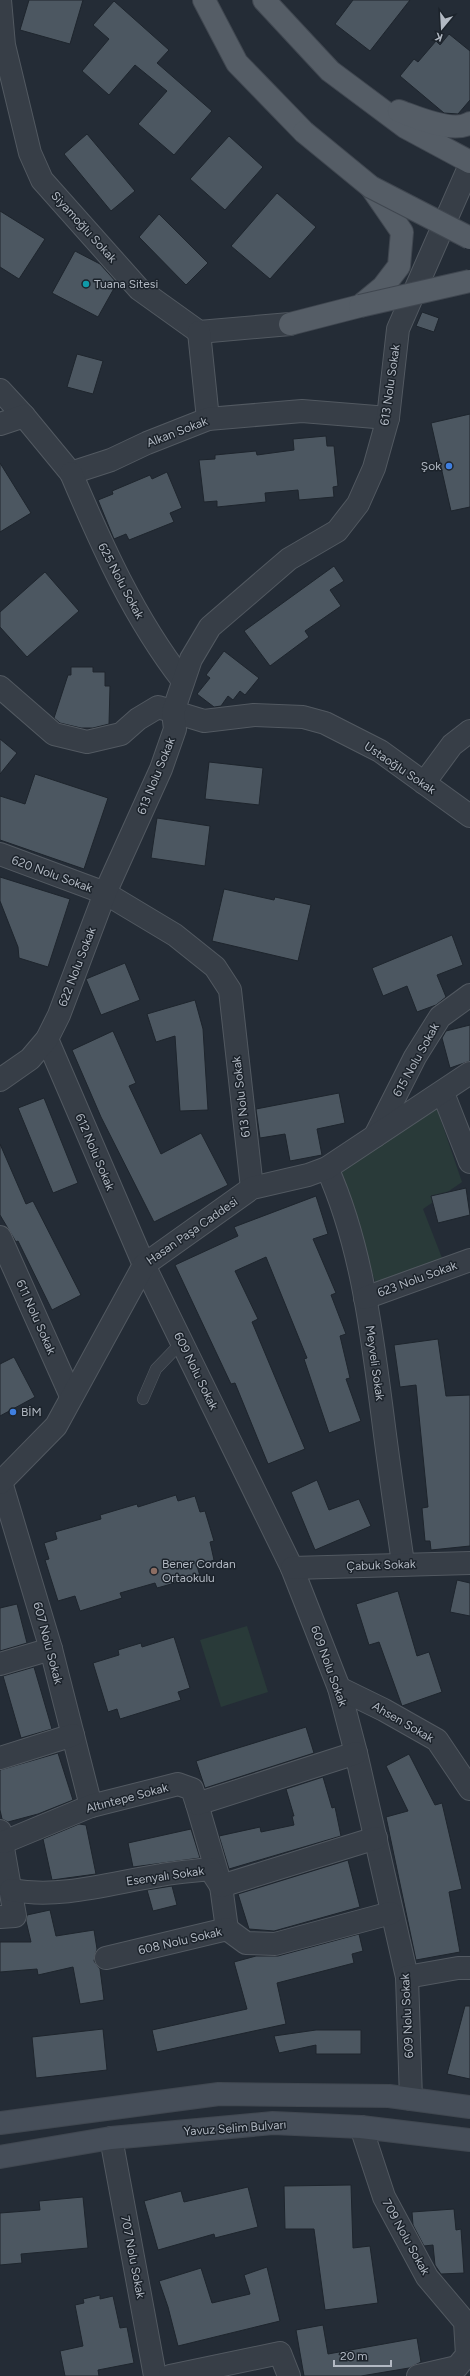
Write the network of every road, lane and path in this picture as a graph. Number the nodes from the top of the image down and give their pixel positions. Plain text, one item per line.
1 (0, 0) edge
2 (204, 0) edge
3 (264, 0) edge
4 (371, 102) junction
5 (470, 123) edge
6 (470, 164) edge
7 (371, 187) junction
8 (470, 238) edge
9 (470, 281) edge
10 (360, 306) junction
11 (290, 324) joint
12 (199, 332) junction
13 (0, 390) edge
14 (24, 416) junction
15 (208, 418) junction
16 (388, 418) junction
17 (0, 424) edge
18 (71, 473) junction
19 (184, 681) junction
20 (0, 687) edge
21 (173, 712) junction
22 (470, 731) edge
23 (424, 783) junction
24 (470, 816) edge
25 (0, 854) edge
26 (105, 894) junction
27 (470, 995) edge
28 (47, 1039) junction
29 (470, 1073) edge
30 (0, 1080) edge
31 (442, 1093) junction
32 (375, 1136) junction
33 (470, 1162) edge
34 (327, 1168) junction
35 (252, 1188) junction
36 (0, 1237) edge
37 (470, 1260) edge
38 (144, 1265) junction
39 (365, 1298) junction
40 (182, 1342) junction
41 (71, 1396) junction
42 (143, 1399) dead end
43 (1, 1482) edge
44 (403, 1563) junction
45 (470, 1563) edge
46 (292, 1568) junction
47 (51, 1649) junction
48 (0, 1664) edge
49 (339, 1688) junction
50 (72, 1735) junction
51 (356, 1753) junction
52 (0, 1758) edge
53 (470, 1790) edge
54 (197, 1804) junction
55 (91, 1806) junction
56 (2, 1836) edge
57 (376, 1838) junction
58 (221, 1886) junction
59 (11, 1890) junction
60 (391, 1913) junction
61 (0, 1917) edge
62 (227, 1929) junction
63 (106, 1958) dead end
64 (470, 1968) edge
65 (407, 1977) junction
66 (410, 2099) junction
67 (470, 2107) edge
68 (0, 2123) edge
69 (361, 2127) junction
70 (111, 2138) junction
71 (470, 2140) edge
72 (0, 2157) edge
73 (155, 2376) edge
74 (170, 2376) edge
75 (289, 2376) edge
76 (418, 2376) edge

1 - 12 street, Siyamoğlu Sokak
2 - 7 main road, bridge
3 - 4 main road
4 - 5 main road
4 - 6 main road
6 - 16 street, 613 Nolu Sokak
7 - 8 main road, bridge
7 - 10 main road, bridge
9 - 10 main road, bridge
10 - 11 main road
11 - 12 street
12 - 15 street
13 - 14 street
14 - 17 street
14 - 18 street
15 - 16 street, Alkan Sokak
15 - 18 street, Alkan Sokak
16 - 19 street, 613 Nolu Sokak
18 - 19 street, 625 Nolu Sokak
19 - 21 street, 613 Nolu Sokak
20 - 21 street, Ustaoğlu Sokak
21 - 23 street, Ustaoğlu Sokak
21 - 26 street, 613 Nolu Sokak
22 - 23 street
23 - 24 street, Ustaoğlu Sokak
25 - 26 street, 620 Nolu Sokak
26 - 28 street, 622 Nolu Sokak
26 - 35 street, 613 Nolu Sokak
27 - 32 street, 615 Nolu Sokak
28 - 30 street, 622 Nolu Sokak
28 - 38 street, 612 Nolu Sokak
29 - 31 street, Hasan Paşa Caddesi
31 - 32 street, Hasan Paşa Caddesi
31 - 33 street
32 - 34 street, Hasan Paşa Caddesi
34 - 35 street, Hasan Paşa Caddesi
34 - 39 street, Meyveli Sokak
35 - 38 street, Hasan Paşa Caddesi
36 - 41 street, 611 Nolu Sokak
37 - 39 street, 623 Nolu Sokak
38 - 40 street, 609 Nolu Sokak
38 - 41 street, Hasan Paşa Caddesi
39 - 44 street, Meyveli Sokak
40 - 42 lane
40 - 46 street, 609 Nolu Sokak
41 - 43 street, Hasan Paşa Caddesi
43 - 47 street, 607 Nolu Sokak
44 - 45 street, Çabuk Sokak
44 - 46 street, Çabuk Sokak
46 - 49 street, 609 Nolu Sokak
47 - 48 street
47 - 50 street, 607 Nolu Sokak
49 - 51 street, 609 Nolu Sokak
49 - 53 street, Ahsen Sokak
50 - 52 street
50 - 55 street, 607 Nolu Sokak
51 - 54 street
51 - 57 street, 609 Nolu Sokak
54 - 55 street, Altıntepe Sokak
54 - 58 street
55 - 56 street, Altıntepe Sokak
56 - 59 street
57 - 58 street, Esenyalı Sokak
57 - 60 street, 609 Nolu Sokak
58 - 59 street, Esenyalı Sokak
58 - 62 street
59 - 61 street
60 - 62 street, 608 Nolu Sokak
60 - 65 street, 609 Nolu Sokak
62 - 63 street, 608 Nolu Sokak
64 - 65 street
65 - 66 street, 609 Nolu Sokak
66 - 67 main road
66 - 68 main road
69 - 70 main road, Yavuz Selim Bulvarı
69 - 71 main road, Yavuz Selim Bulvarı
69 - 76 street, 709 Nolu Sokak
70 - 72 main road, Yavuz Selim Bulvarı
70 - 73 street, 707 Nolu Sokak
74 - 75 street

